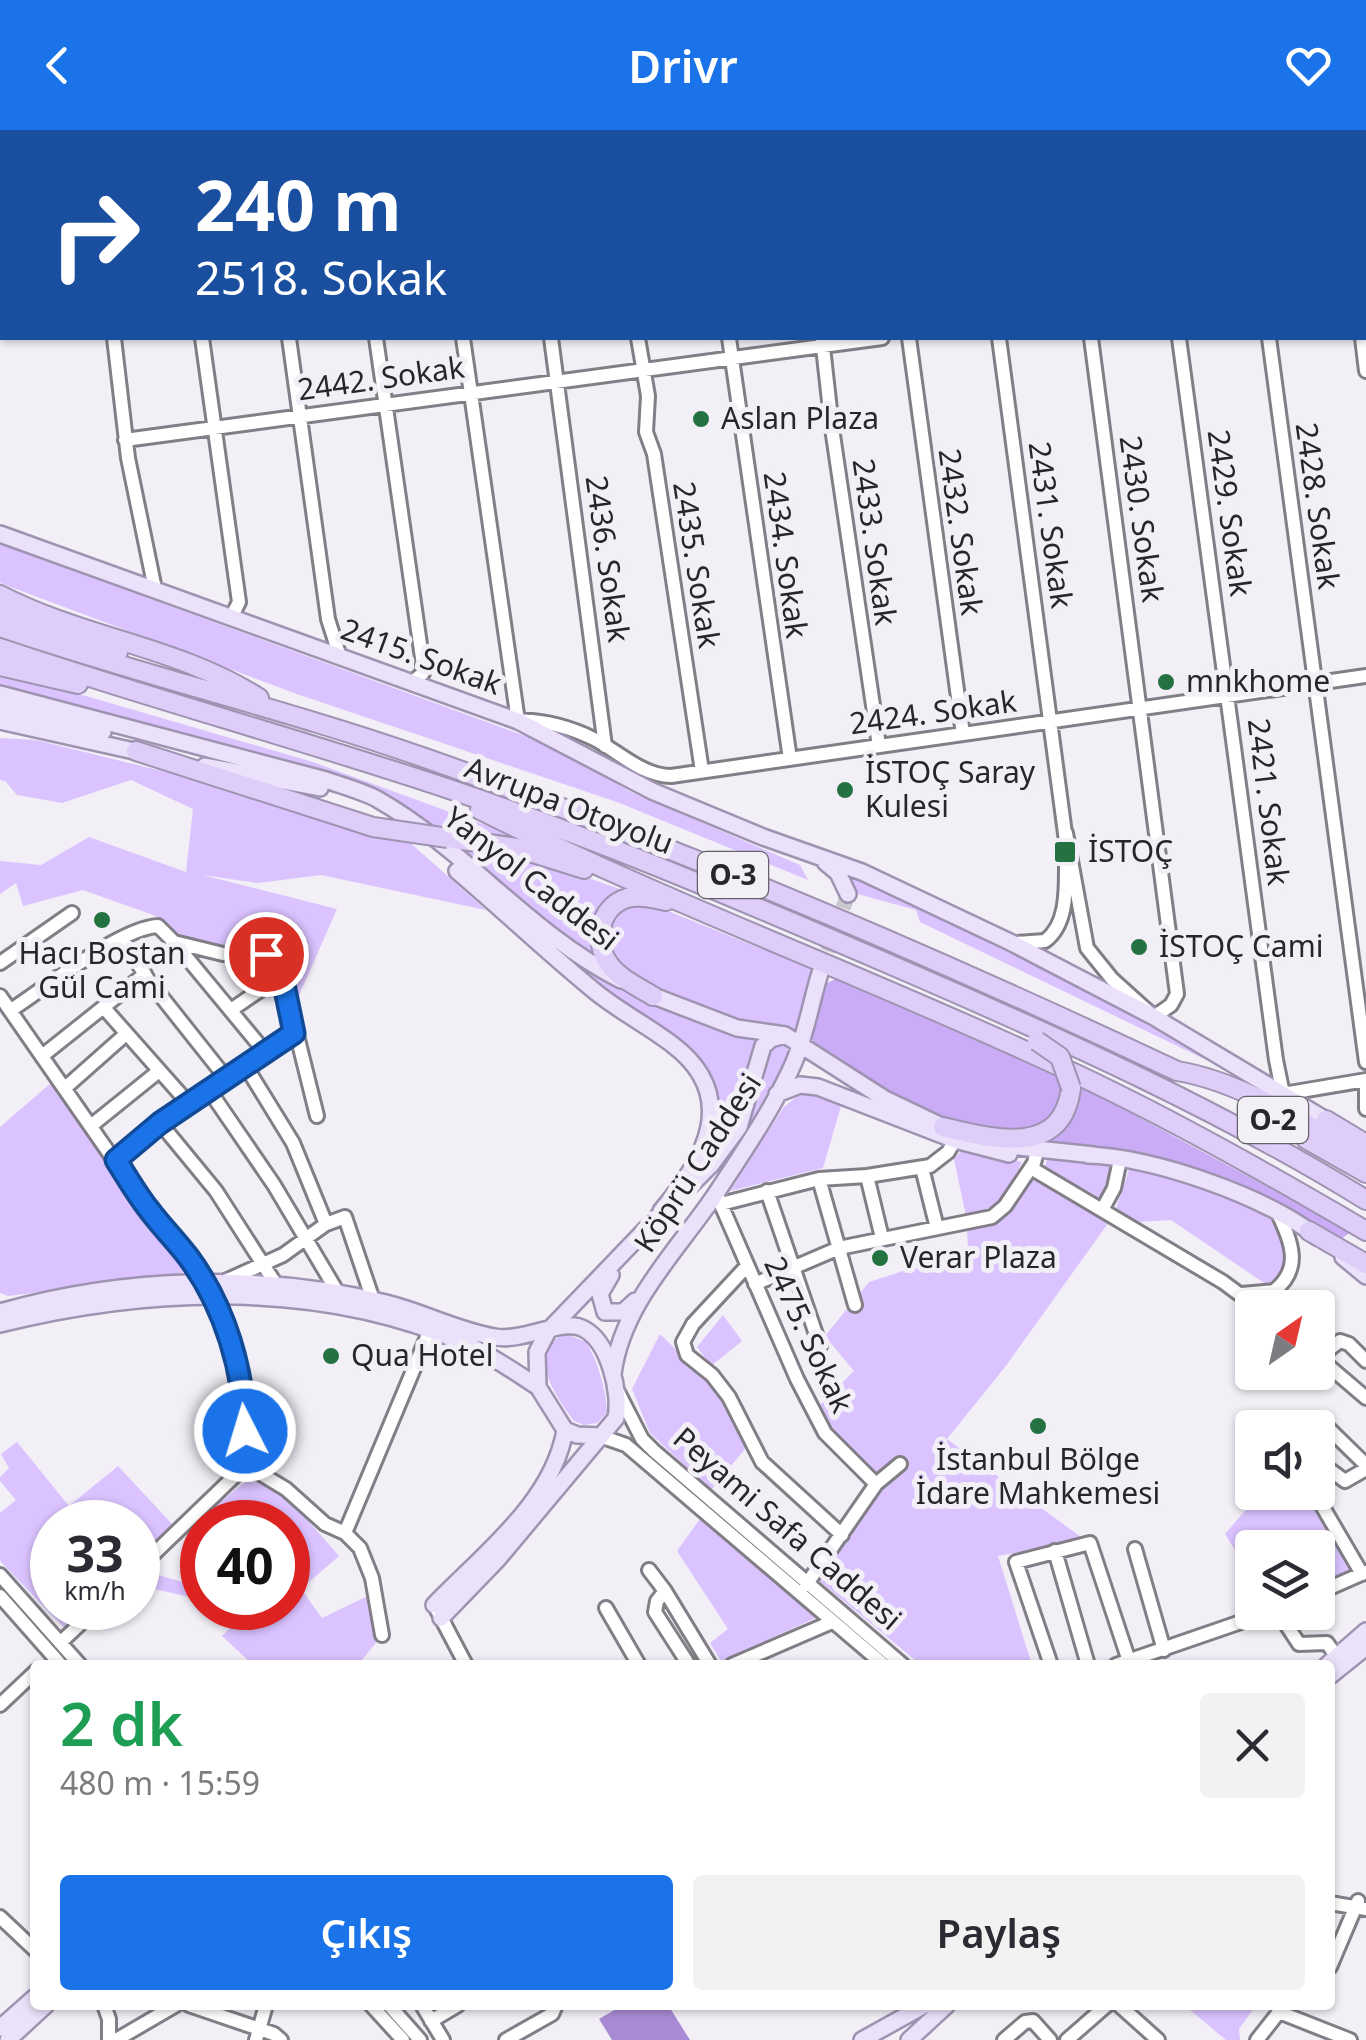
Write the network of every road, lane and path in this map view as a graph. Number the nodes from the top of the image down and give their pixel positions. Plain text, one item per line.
1 (114, 340) edge
2 (202, 340) edge
3 (289, 340) edge
4 (376, 340) edge
5 (463, 340) edge
6 (551, 340) edge
7 (638, 340) edge
8 (729, 340) edge
9 (909, 340) edge
10 (999, 340) edge
11 (1092, 340) edge
12 (1179, 340) edge
13 (1269, 340) edge
14 (1362, 340) edge
15 (823, 341) edge
16 (732, 358) junction
17 (643, 368) junction
18 (1366, 370) edge
19 (557, 380) junction
20 (471, 391) junction
21 (384, 404) junction
22 (298, 416) junction
23 (213, 428) junction
24 (125, 440) junction
25 (0, 534) edge
26 (145, 548) junction
27 (121, 578) junction
28 (155, 589) junction
29 (0, 595) edge
30 (0, 612) edge
31 (231, 618) junction
32 (0, 627) edge
33 (0, 648) edge
34 (340, 657) junction
35 (0, 666) edge
36 (1366, 676) edge
37 (1316, 682) junction
38 (182, 683) junction
39 (412, 683) junction
40 (0, 694) edge
41 (1229, 695) junction
42 (0, 706) edge
43 (1142, 706) junction
44 (276, 710) junction
45 (226, 718) junction
46 (1052, 720) junction
47 (518, 721) junction
48 (0, 725) edge
49 (963, 734) junction
50 (605, 746) junction
51 (879, 746) junction
52 (136, 751) junction
53 (790, 758) junction
54 (269, 764) junction
55 (702, 771) junction
56 (451, 790) junction
57 (1066, 834) junction
58 (814, 853) junction
59 (848, 894) dead end
60 (668, 901) junction
61 (72, 913) dead end
62 (711, 916) junction
63 (122, 940) junction
64 (174, 942) junction
65 (1010, 942) junction
66 (0, 963) edge
67 (820, 973) tunnel mouth
68 (146, 974) junction
69 (282, 975) junction
70 (936, 984) junction
71 (0, 996) edge
72 (653, 996) junction
73 (104, 1009) junction
74 (11, 1010) junction
75 (232, 1010) junction
76 (1154, 1017) junction
77 (294, 1033) junction
78 (126, 1034) junction
79 (784, 1034) junction
80 (800, 1046) junction
81 (264, 1052) junction
82 (42, 1056) junction
83 (1366, 1062) edge
84 (246, 1065) junction
85 (835, 1067) junction
86 (1177, 1071) junction
87 (159, 1072) junction
88 (226, 1078) junction
89 (1366, 1082) edge
90 (818, 1087) junction
91 (65, 1088) junction
92 (209, 1090) junction
93 (776, 1094) junction
94 (1283, 1094) junction
95 (188, 1104) junction
96 (1366, 1109) edge
97 (317, 1116) dead end
98 (1326, 1120) joint
99 (160, 1123) junction
100 (92, 1125) junction
101 (949, 1134) junction
102 (1366, 1144) edge
103 (1094, 1155) junction
104 (1366, 1158) edge
105 (116, 1160) junction
106 (1120, 1160) junction
107 (1033, 1161) junction
108 (922, 1168) junction
109 (1366, 1173) edge
110 (867, 1176) junction
111 (819, 1180) junction
112 (768, 1191) junction
113 (719, 1199) junction
114 (1366, 1200) edge
115 (1102, 1210) junction
116 (661, 1211) junction
117 (1278, 1213) junction
118 (326, 1224) junction
119 (937, 1228) junction
120 (1309, 1230) junction
121 (1366, 1231) edge
122 (882, 1238) junction
123 (306, 1240) junction
124 (630, 1247) junction
125 (839, 1248) junction
126 (264, 1263) junction
127 (1366, 1264) edge
128 (747, 1266) junction
129 (793, 1266) junction
130 (1366, 1276) edge
131 (275, 1283) junction
132 (755, 1284) junction
133 (210, 1288) junction
134 (648, 1288) junction
135 (1275, 1290) edge
136 (1235, 1291) edge
137 (338, 1293) junction
138 (373, 1300) junction
139 (854, 1304) dead end
140 (0, 1312) edge
141 (0, 1324) edge
142 (430, 1330) junction
143 (548, 1331) junction
144 (1335, 1345) edge
145 (820, 1346) dead end
146 (1366, 1361) edge
147 (1335, 1372) edge
148 (613, 1378) junction
149 (538, 1386) junction
150 (1366, 1398) edge
151 (565, 1430) junction
152 (600, 1436) junction
153 (1335, 1436) edge
154 (900, 1464) dead end
155 (246, 1465) junction
156 (1364, 1471) edge
157 (1335, 1474) edge
158 (876, 1484) junction
159 (1325, 1510) edge
160 (344, 1533) junction
161 (842, 1534) junction
162 (160, 1548) edge
163 (1135, 1549) dead end
164 (1055, 1551) junction
165 (649, 1570) dead end
166 (1364, 1573) edge
167 (0, 1576) edge
168 (806, 1585) junction
169 (1335, 1585) edge
170 (665, 1591) junction
171 (0, 1596) edge
172 (606, 1608) dead end
173 (438, 1611) junction
174 (832, 1622) junction
175 (1235, 1625) edge
176 (78, 1630) edge
177 (1290, 1630) edge
178 (1366, 1630) edge
179 (382, 1636) dead end
180 (1366, 1647) edge
181 (1164, 1650) junction
182 (54, 1657) edge
183 (463, 1660) edge
184 (636, 1660) edge
185 (687, 1660) edge
186 (707, 1660) edge
187 (744, 1660) edge
188 (878, 1660) edge
189 (896, 1660) edge
190 (1049, 1660) edge
191 (1087, 1660) edge
192 (1122, 1660) edge
193 (1132, 1660) edge
194 (1332, 1660) edge
195 (1333, 1660) edge
196 (1335, 1672) edge
197 (30, 1677) edge
198 (0, 1704) edge
199 (1335, 1901) edge
200 (1362, 1905) edge
201 (0, 1918) edge
202 (30, 1945) edge
203 (1335, 1957) edge
204 (30, 2001) edge
205 (41, 2010) edge
206 (106, 2010) edge
207 (167, 2010) edge
208 (201, 2010) edge
209 (265, 2010) edge
210 (376, 2010) edge
211 (394, 2010) edge
212 (425, 2010) edge
213 (450, 2010) edge
214 (554, 2010) edge
215 (918, 2010) edge
216 (944, 2010) edge
217 (1101, 2010) edge
218 (1125, 2010) edge
219 (1277, 2010) edge
220 (1282, 2010) edge
221 (1311, 2010) edge
222 (431, 2021) junction
223 (1306, 2022) junction
224 (0, 2028) edge
225 (929, 2034) edge
226 (259, 2035) edge
227 (876, 2035) edge
228 (1330, 2036) edge
229 (8, 2040) edge
230 (112, 2040) edge
231 (280, 2040) edge
232 (404, 2040) edge
233 (420, 2040) edge
234 (443, 2040) edge
235 (506, 2040) edge
236 (862, 2040) edge
237 (909, 2040) edge
238 (1004, 2040) edge
239 (1050, 2040) edge
240 (1066, 2040) edge
241 (1158, 2040) edge
242 (1257, 2040) edge
243 (1350, 2040) edge

1 - 24 street
2 - 23 street
3 - 22 street
4 - 21 street
5 - 20 street
6 - 19 street, 2436. Sokak
7 - 17 street, 2435. Sokak
8 - 16 street, 2434. Sokak
9 - 49 street, 2432. Sokak
10 - 46 street, 2431. Sokak
11 - 43 street, 2430. Sokak
12 - 41 street, 2429. Sokak
13 - 37 street, 2428. Sokak
14 - 18 street
15 - 16 street, 2442. Sokak
15 - 51 street, 2433. Sokak
16 - 17 street, 2442. Sokak
16 - 53 street, 2434. Sokak
17 - 19 street, 2442. Sokak
17 - 55 street, 2435. Sokak
19 - 20 street, 2442. Sokak
19 - 50 street, 2436. Sokak
20 - 21 street, 2442. Sokak
20 - 47 street
21 - 22 street, 2442. Sokak
21 - 39 street
22 - 23 street, 2442. Sokak
22 - 34 street
23 - 24 street, 2442. Sokak
23 - 31 street
24 - 26 street
25 - 27 main road, 2415. Sokak
26 - 27 street
26 - 28 street
27 - 28 main road, 2415. Sokak
28 - 31 main road, 2415. Sokak
29 - 44 highway
30 - 38 highway
31 - 34 main road, 2415. Sokak
32 - 38 highway, Avrupa Otoyolu / O-3
33 - 45 highway, Avrupa Otoyolu / O-3
34 - 39 main road, 2415. Sokak
35 - 45 highway
36 - 37 street, 2424. Sokak
37 - 41 street, 2424. Sokak
37 - 83 street, 2428. Sokak
38 - 44 highway, Avrupa Otoyolu / O-3
39 - 47 main road, 2415. Sokak
40 - 54 main road
41 - 43 street, 2424. Sokak
41 - 94 street, 2421. Sokak
42 - 54 main road
43 - 46 street, 2424. Sokak
43 - 76 street, 2430. Sokak
44 - 86 highway, Avrupa Otoyolu / O-3
45 - 56 highway, Avrupa Otoyolu / O-3
46 - 49 street, 2424. Sokak
46 - 57 street, 2431. Sokak
47 - 50 street, 2424. Sokak
47 - 58 main road, 2415. Sokak
48 - 52 main road
49 - 51 street, 2424. Sokak
50 - 55 street, 2424. Sokak
51 - 53 street, 2424. Sokak
52 - 60 highway, bridge
52 - 116 main road
53 - 55 street, 2424. Sokak
54 - 72 main road, Yanyol Caddesi
56 - 62 highway
56 - 70 highway, Avrupa Otoyolu / O-3
57 - 65 street
57 - 76 street
58 - 59 main road
58 - 65 main road, 2415. Sokak
60 - 62 highway
60 - 72 highway
61 - 66 street
62 - 121 highway
63 - 64 street
63 - 68 street
63 - 74 street
64 - 69 street
64 - 75 street
65 - 76 main road
67 - 80 main road, Köprü Caddesi
68 - 73 street
68 - 88 street
69 - 75 street
69 - 77 street
70 - 101 highway, bridge
70 - 114 highway, Avrupa Otoyolu / O-3
71 - 74 street
72 - 79 main road, Yanyol Caddesi
73 - 78 street
73 - 82 street
74 - 82 street
75 - 81 street
76 - 94 main road
77 - 81 street
77 - 97 street
78 - 87 street
78 - 91 street
79 - 80 main road, Yanyol Caddesi
79 - 116 main road, Köprü Caddesi
80 - 85 main road, Yanyol Caddesi
80 - 93 main road, Köprü Caddesi
81 - 84 street
82 - 91 street
84 - 88 street
84 - 118 street
85 - 90 main road
85 - 101 main road, Yanyol Caddesi
86 - 104 highway, Avrupa Otoyolu / O-3
86 - 109 highway, O-2
87 - 95 street
87 - 100 street
88 - 92 street
89 - 94 street
89 - 96 street
90 - 93 main road
90 - 101 main road
91 - 100 street
92 - 95 street
92 - 123 street
93 - 113 main road, Köprü Caddesi
94 - 98 main road
95 - 99 street
98 - 102 highway
99 - 105 street
99 - 126 street
100 - 105 street
101 - 103 main road, Yanyol Caddesi
101 - 107 main road
101 - 108 street
103 - 106 main road
103 - 107 main road
105 - 133 street
106 - 115 street
106 - 117 main road
107 - 115 street
107 - 119 street
108 - 110 street
108 - 119 street
110 - 111 street
110 - 122 street
111 - 112 street
111 - 125 street
112 - 113 street
112 - 129 street
113 - 128 street, 2475. Sokak
113 - 134 main road, Köprü Caddesi
115 - 136 street
116 - 124 main road, Köprü Caddesi
117 - 120 main road
117 - 135 street
118 - 123 street
118 - 138 street
119 - 122 street
120 - 127 highway
120 - 130 main road
122 - 125 street
123 - 126 street
123 - 137 street
124 - 134 main road
124 - 143 main road, Köprü Caddesi
125 - 129 street
125 - 139 street
126 - 131 street
126 - 133 street
128 - 132 street, 2475. Sokak
128 - 161 street
129 - 132 street
129 - 145 street
131 - 133 main road
131 - 137 main road
132 - 158 street, 2475. Sokak
133 - 140 main road
133 - 141 main road
133 - 142 main road
133 - 155 street
134 - 148 main road, Köprü Caddesi
137 - 138 main road
138 - 143 main road
142 - 149 main road
142 - 160 street
143 - 148 main road
143 - 149 main road
144 - 146 street
147 - 150 street
148 - 152 main road
148 - 168 street, Peyami Safa Caddesi
149 - 151 main road
151 - 152 main road
151 - 173 main road
152 - 173 main road
152 - 174 street, Peyami Safa Caddesi
153 - 156 street
154 - 158 street
155 - 160 street
155 - 162 street
156 - 157 street
158 - 161 street
159 - 166 street
160 - 179 street
161 - 168 street
163 - 181 street
164 - 190 street
164 - 191 street
164 - 192 street
165 - 170 street
166 - 169 street
167 - 182 street
168 - 189 street, Peyami Safa Caddesi
170 - 185 street
170 - 186 street
171 - 182 street
172 - 184 street
173 - 183 street
174 - 187 street
174 - 188 street, Peyami Safa Caddesi
175 - 181 street
176 - 182 street
177 - 194 street
178 - 195 main road
180 - 196 main road
181 - 193 street
197 - 198 street
199 - 200 street
200 - 203 street
201 - 202 street
204 - 224 main road
205 - 229 main road
206 - 230 street
207 - 230 street
208 - 226 street
209 - 226 street
210 - 232 street
211 - 233 street
212 - 222 street
213 - 222 street
214 - 235 street
215 - 227 main road
216 - 225 main road
217 - 240 street
218 - 241 street
219 - 242 street
220 - 223 street
221 - 223 street
222 - 234 street
223 - 228 street
225 - 237 main road
226 - 231 street
227 - 236 main road
228 - 243 street
238 - 239 street

